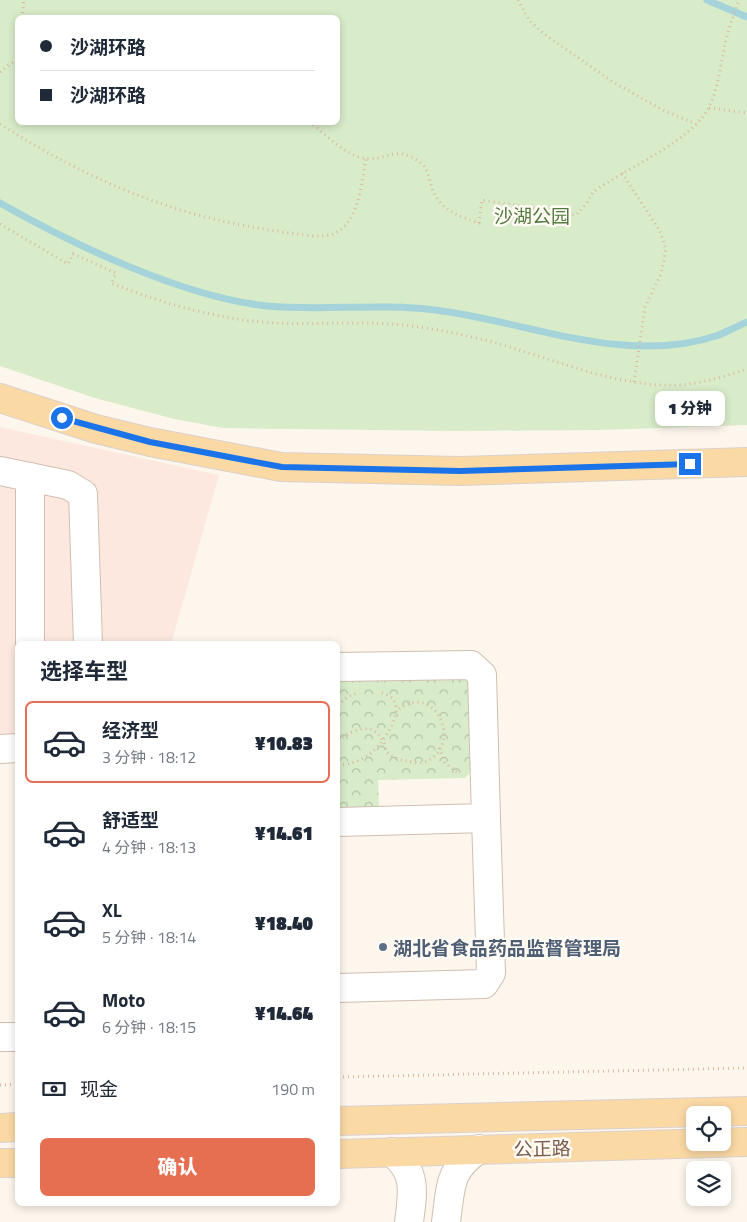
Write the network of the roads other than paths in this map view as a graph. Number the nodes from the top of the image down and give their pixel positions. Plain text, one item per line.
1 (0, 398) edge
2 (747, 462) edge
3 (0, 472) edge
4 (30, 477) junction
5 (30, 641) edge
6 (88, 641) edge
7 (340, 667) edge
8 (15, 748) edge
9 (0, 749) edge
10 (486, 818) junction
11 (340, 822) edge
12 (340, 988) edge
13 (0, 1037) edge
14 (15, 1037) edge
15 (747, 1111) edge
16 (340, 1121) edge
17 (15, 1127) edge
18 (0, 1128) edge
19 (747, 1142) edge
20 (479, 1149) junction
21 (392, 1152) junction
22 (340, 1154) edge
23 (0, 1163) edge
24 (15, 1163) edge
25 (408, 1222) edge
26 (446, 1222) edge

1 - 2 main road
3 - 4 lane
4 - 5 lane
4 - 6 lane
7 - 10 lane
8 - 9 lane
10 - 11 lane
10 - 12 lane
13 - 14 lane
15 - 16 main road, 公正路
17 - 18 main road
19 - 20 main road, 公正路
20 - 21 main road, 公正路
20 - 26 lane
21 - 22 main road, 公正路
21 - 25 lane
23 - 24 main road

